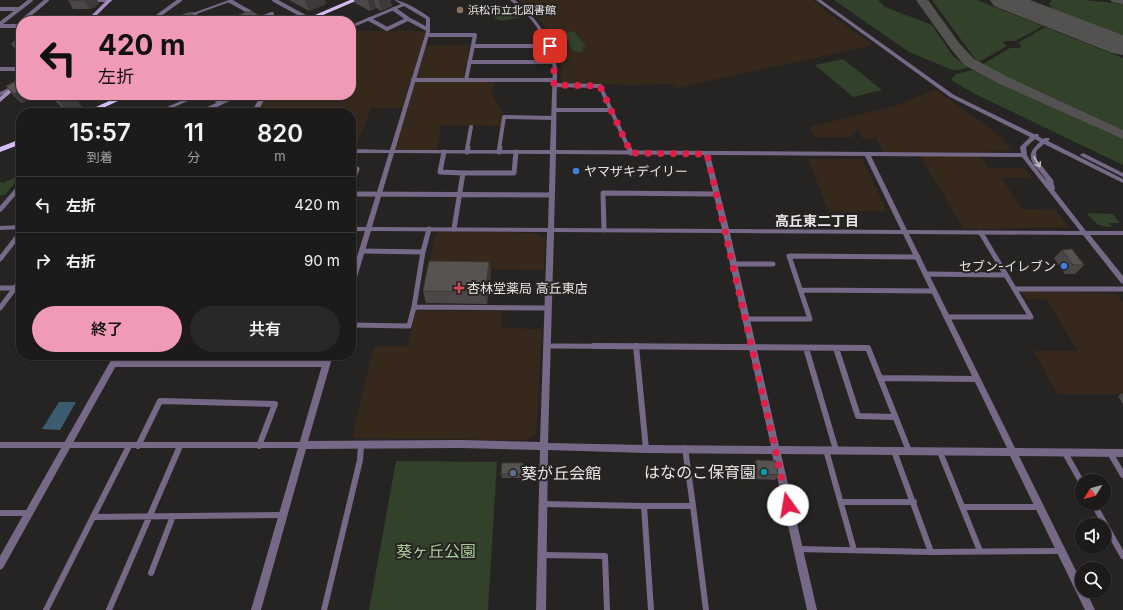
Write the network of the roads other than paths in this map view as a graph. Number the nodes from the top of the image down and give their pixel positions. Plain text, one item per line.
1 (31, 0) edge
2 (47, 0) edge
3 (77, 0) edge
4 (110, 0) edge
5 (180, 0) edge
6 (274, 0) edge
7 (355, 0) edge
8 (396, 0) edge
9 (410, 0) edge
10 (512, 0) edge
11 (818, 0) edge
12 (825, 0) edge
13 (232, 1) edge
14 (404, 4) junction
15 (0, 9) edge
16 (19, 9) junction
17 (394, 9) junction
18 (192, 14) junction
19 (272, 14) dead end
20 (29, 16) edge
21 (93, 16) edge
22 (158, 16) edge
23 (187, 16) edge
24 (195, 16) edge
25 (257, 16) edge
26 (266, 16) edge
27 (300, 16) edge
28 (316, 16) edge
29 (369, 19) junction
30 (408, 19) junction
31 (0, 25) edge
32 (356, 25) edge
33 (16, 26) edge
34 (428, 29) junction
35 (427, 35) junction
36 (473, 46) junction
37 (550, 46) junction
38 (469, 62) junction
39 (554, 62) junction
40 (0, 69) edge
41 (16, 69) edge
42 (413, 80) junction
43 (466, 80) junction
44 (554, 83) junction
45 (16, 86) edge
46 (13, 88) junction
47 (0, 94) edge
48 (0, 100) edge
49 (116, 100) edge
50 (187, 100) edge
51 (216, 100) edge
52 (227, 100) edge
53 (220, 103) junction
54 (98, 108) edge
55 (169, 108) edge
56 (210, 108) edge
57 (554, 110) junction
58 (611, 110) junction
59 (554, 118) junction
60 (471, 127) dead end
61 (1036, 135) junction
62 (1046, 140) junction
63 (16, 143) edge
64 (0, 150) edge
65 (356, 151) edge
66 (392, 151) junction
67 (444, 152) junction
68 (467, 152) junction
69 (499, 152) junction
70 (516, 152) junction
71 (554, 152) junction
72 (631, 153) junction
73 (707, 154) junction
74 (867, 154) junction
75 (1024, 155) junction
76 (463, 172) junction
77 (1123, 175) edge
78 (1123, 181) edge
79 (1052, 189) junction
80 (16, 192) edge
81 (356, 194) edge
82 (379, 194) junction
83 (460, 194) junction
84 (716, 194) junction
85 (552, 195) junction
86 (0, 210) edge
87 (16, 227) edge
88 (0, 228) edge
89 (356, 229) edge
90 (368, 229) junction
91 (429, 229) junction
92 (454, 229) junction
93 (552, 230) junction
94 (604, 230) junction
95 (726, 231) junction
96 (904, 232) junction
97 (981, 232) junction
98 (1086, 232) junction
99 (1123, 233) edge
100 (16, 238) edge
101 (362, 251) junction
102 (423, 252) junction
103 (918, 257) junction
104 (0, 259) edge
105 (733, 264) junction
106 (773, 264) dead end
107 (356, 271) edge
108 (926, 274) junction
109 (1006, 275) junction
110 (1123, 281) edge
111 (0, 288) edge
112 (16, 288) edge
113 (1123, 289) edge
114 (16, 290) edge
115 (802, 290) junction
116 (1015, 290) junction
117 (934, 291) junction
118 (414, 307) junction
119 (0, 308) edge
120 (548, 308) junction
121 (946, 317) junction
122 (746, 319) junction
123 (356, 325) edge
124 (547, 346) junction
125 (636, 346) junction
126 (752, 347) junction
127 (806, 348) junction
128 (836, 348) junction
129 (115, 360) edge
130 (167, 360) edge
131 (328, 360) edge
132 (113, 364) junction
133 (165, 364) junction
134 (327, 364) junction
135 (880, 378) junction
136 (976, 378) junction
137 (895, 417) junction
138 (0, 445) edge
139 (67, 445) junction
140 (303, 445) junction
141 (361, 445) junction
142 (129, 446) junction
143 (138, 446) junction
144 (180, 446) junction
145 (259, 446) junction
146 (543, 447) junction
147 (685, 448) junction
148 (646, 449) junction
149 (775, 450) junction
150 (826, 450) junction
151 (836, 450) junction
152 (894, 451) junction
153 (909, 451) junction
154 (940, 452) junction
155 (1012, 452) junction
156 (1065, 453) junction
157 (1110, 453) junction
158 (1123, 453) edge
159 (1077, 474) edge
160 (1123, 475) edge
161 (841, 502) junction
162 (914, 502) junction
163 (542, 504) junction
164 (644, 506) junction
165 (693, 506) junction
166 (963, 507) junction
167 (1038, 507) junction
168 (1097, 510) edge
169 (0, 513) edge
170 (30, 513) junction
171 (284, 515) junction
172 (150, 516) junction
173 (173, 516) junction
174 (93, 517) junction
175 (1121, 547) edge
176 (798, 549) junction
177 (854, 550) junction
178 (980, 551) junction
179 (1061, 551) junction
180 (932, 552) junction
181 (542, 555) junction
182 (1123, 556) edge
183 (0, 565) edge
184 (152, 573) dead end
185 (46, 610) edge
186 (109, 610) edge
187 (256, 610) edge
188 (324, 610) edge
189 (541, 610) edge
190 (607, 610) edge
191 (651, 610) edge
192 (706, 610) edge
193 (812, 610) edge
194 (1090, 610) edge

1 - 16 street
2 - 20 street
3 - 4 street
4 - 21 main road
5 - 22 street
6 - 27 street
7 - 28 highway
8 - 14 street
9 - 14 street
10 - 37 street
11 - 61 street
12 - 61 street
13 - 18 street
13 - 25 street
14 - 17 street
14 - 34 street
15 - 16 street
16 - 31 street
17 - 29 street
17 - 30 street
18 - 23 street
18 - 24 street
19 - 26 street
29 - 30 street
29 - 32 street
30 - 34 street
31 - 33 street
34 - 35 street
35 - 36 street
35 - 42 street
36 - 37 street
36 - 38 street
37 - 39 street
38 - 39 street
38 - 43 street
39 - 44 street
40 - 41 street
42 - 43 street
42 - 66 street
43 - 44 street
44 - 57 street
44 - 58 street
45 - 46 main road
46 - 47 street
46 - 48 main road
49 - 54 highway
50 - 55 street
51 - 53 street
52 - 53 street
53 - 56 street
57 - 58 street
57 - 59 street
58 - 72 street
59 - 69 street
59 - 71 street
60 - 68 street
61 - 62 street
61 - 75 street
62 - 77 street
62 - 78 street
62 -> 79 street
63 - 64 highway
65 - 66 street
66 - 67 street
66 - 82 street
67 - 68 street
67 - 76 street
68 - 69 street
69 - 70 street
70 - 71 street
70 - 76 street
71 - 72 street
71 - 85 street
72 - 73 street
73 - 74 street
73 - 84 street
74 - 75 street
74 - 96 street
75 - 79 street
76 - 83 street
79 - 98 street
80 - 86 street
81 - 82 street
82 - 83 street
82 - 90 street
83 - 85 street
83 - 92 street
84 - 94 street
84 - 95 street
85 - 93 street
87 - 88 street
89 - 90 street
90 - 91 street
90 - 101 street
91 - 92 street
91 - 102 street
92 - 93 street
93 - 94 street
93 - 120 street
94 - 95 street
95 - 96 street
95 - 105 street
96 - 97 street
96 - 103 street
97 - 98 street
97 - 109 street
98 - 99 street
98 - 110 street
100 - 104 street
101 - 102 street
101 - 107 street
102 - 118 street
103 - 108 street
103 - 115 street
105 - 106 street
105 - 122 street
108 - 109 street
108 - 117 street
109 - 116 street
111 - 112 street
113 - 116 street
114 - 119 street
115 - 117 street
115 - 122 street
116 - 121 street
117 - 121 street
118 - 120 street
118 - 123 street
120 - 124 street
121 - 136 street
122 - 126 street
124 - 125 street
124 - 146 street
125 - 126 street
125 - 148 street
126 - 127 street
126 - 149 street
127 - 128 street
127 - 151 street
128 - 135 street
128 - 137 street
129 - 132 street
130 - 133 street
131 - 134 street
132 - 133 street
132 - 139 street
133 - 134 street
134 - 140 street
135 - 136 street
135 - 137 street
136 - 155 street
137 - 153 street
138 - 139 street
139 - 142 street
139 - 170 street
140 - 141 street
140 - 145 street
140 - 171 street
141 - 146 street
141 - 188 street
142 - 143 street
142 - 174 street
143 - 144 street
143 - 145 street
144 - 145 street
144 - 172 street
146 - 148 street
146 - 163 street
147 - 148 street
147 - 149 street
147 - 165 street
149 - 150 street
149 - 176 street
150 - 151 street
150 - 161 street
151 - 152 street
152 - 153 street
152 - 162 street
153 - 154 street
154 - 155 street
154 - 166 street
155 - 156 street
155 - 167 street
156 - 157 street
156 - 159 street
157 - 158 street
157 - 160 street
161 - 162 street
161 - 177 street
162 - 180 street
163 - 164 street
163 - 181 street
164 - 165 street
164 - 191 street
165 - 192 street
166 - 167 street
166 - 178 street
167 - 179 street
168 - 175 street
169 - 170 street
170 - 183 street
171 - 173 street
171 - 187 street
172 - 173 street
172 - 174 street
172 - 186 street
173 - 184 street
174 - 185 street
175 - 182 street
176 - 177 street
176 - 193 street
177 - 180 street
178 - 179 street
178 - 180 street
179 - 194 street
181 - 189 street
181 - 190 street

